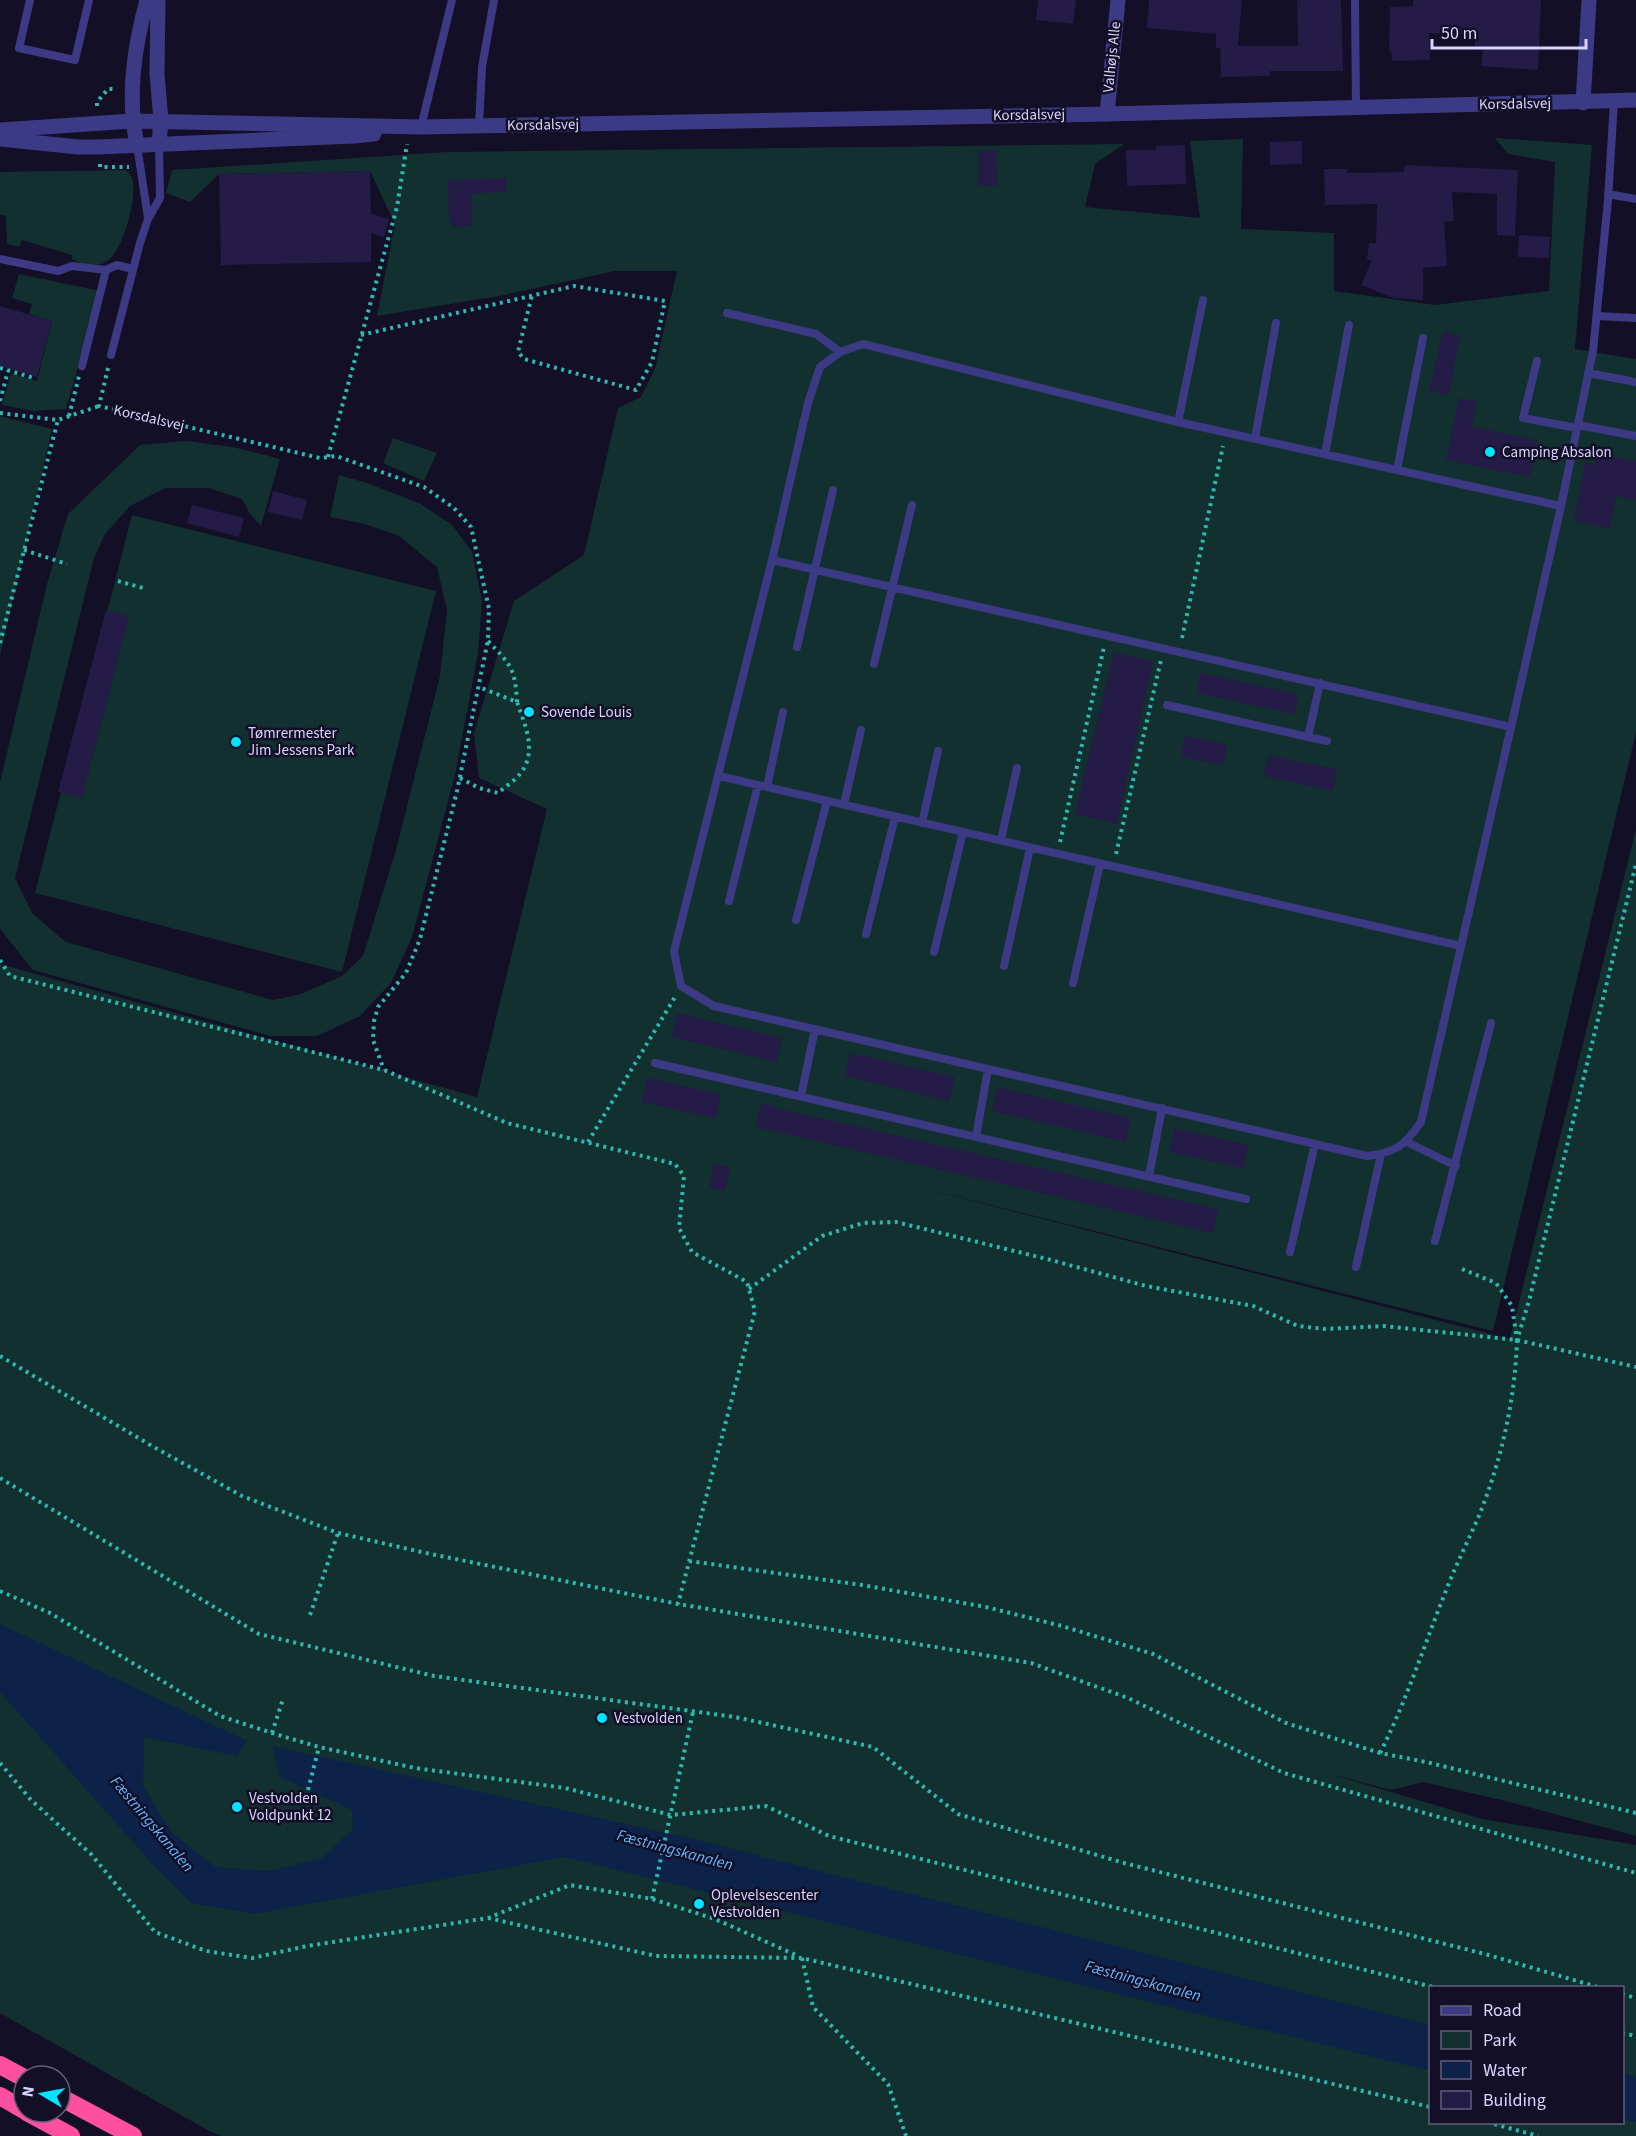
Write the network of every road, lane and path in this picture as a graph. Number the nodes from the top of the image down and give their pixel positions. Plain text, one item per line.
1 (30, 0) edge
2 (89, 0) edge
3 (147, 0) edge
4 (158, 0) edge
5 (452, 0) edge
6 (494, 0) edge
7 (1118, 0) edge
8 (1589, 0) edge
9 (1355, 1) edge
10 (1636, 100) edge
11 (1614, 102) junction
12 (1583, 103) junction
13 (1356, 108) junction
14 (1107, 114) junction
15 (162, 120) junction
16 (132, 121) junction
17 (478, 126) junction
18 (416, 128) junction
19 (0, 130) edge
20 (0, 139) edge
21 (159, 144) junction
22 (137, 145) junction
23 (100, 167) dead end
24 (134, 171) dead end
25 (1608, 194) junction
26 (1636, 199) edge
27 (148, 219) junction
28 (0, 260) edge
29 (133, 269) junction
30 (106, 270) junction
31 (532, 295) junction
32 (1203, 300) dead end
33 (727, 313) dead end
34 (1597, 316) junction
35 (1636, 318) edge
36 (1276, 323) dead end
37 (1349, 325) dead end
38 (361, 334) junction
39 (1423, 338) dead end
40 (840, 352) junction
41 (111, 355) joint
42 (1537, 361) dead end
43 (82, 366) joint
44 (0, 368) edge
45 (8, 371) junction
46 (1587, 373) junction
47 (34, 378) dead end
48 (1636, 382) edge
49 (0, 401) edge
50 (99, 406) junction
51 (0, 413) edge
52 (68, 416) junction
53 (58, 420) junction
54 (1178, 422) junction
55 (1577, 427) junction
56 (1226, 432) junction
57 (1636, 436) edge
58 (1255, 438) junction
59 (1325, 454) junction
60 (328, 457) junction
61 (1397, 470) junction
62 (833, 490) dead end
63 (912, 504) dead end
64 (1561, 506) junction
65 (24, 550) junction
66 (772, 560) junction
67 (67, 564) dead end
68 (814, 569) junction
69 (118, 581) dead end
70 (892, 586) junction
71 (143, 588) dead end
72 (1106, 634) junction
73 (488, 640) junction
74 (0, 643) edge
75 (797, 647) dead end
76 (1163, 647) junction
77 (1179, 651) junction
78 (873, 664) dead end
79 (1320, 683) junction
80 (479, 687) junction
81 (517, 702) junction
82 (1167, 705) dead end
83 (783, 712) dead end
84 (1511, 728) junction
85 (861, 730) dead end
86 (1308, 737) junction
87 (1327, 741) dead end
88 (938, 751) dead end
89 (1017, 768) dead end
90 (719, 776) junction
91 (460, 778) junction
92 (763, 786) junction
93 (827, 801) junction
94 (844, 804) junction
95 (895, 817) junction
96 (922, 823) junction
97 (963, 832) junction
98 (1001, 840) junction
99 (1030, 848) junction
100 (1057, 854) junction
101 (1100, 864) junction
102 (1636, 864) edge
103 (1114, 867) junction
104 (729, 901) dead end
105 (796, 920) dead end
106 (866, 934) dead end
107 (1461, 946) junction
108 (934, 952) dead end
109 (0, 960) edge
110 (1004, 966) dead end
111 (1073, 984) dead end
112 (681, 986) junction
113 (1491, 1023) dead end
114 (815, 1029) junction
115 (655, 1063) dead end
116 (988, 1069) junction
117 (384, 1070) junction
118 (801, 1096) junction
119 (1162, 1108) junction
120 (976, 1137) junction
121 (1407, 1142) junction
122 (588, 1143) junction
123 (1315, 1144) junction
124 (1381, 1154) junction
125 (1456, 1166) junction
126 (1149, 1176) junction
127 (1246, 1199) dead end
128 (1436, 1241) dead end
129 (1290, 1252) dead end
130 (1356, 1267) dead end
131 (1462, 1269) dead end
132 (749, 1289) junction
133 (1518, 1340) junction
134 (0, 1356) edge
135 (1636, 1367) edge
136 (0, 1478) edge
137 (338, 1533) junction
138 (689, 1561) junction
139 (0, 1591) edge
140 (678, 1604) junction
141 (310, 1615) dead end
142 (283, 1699) dead end
143 (693, 1712) junction
144 (272, 1733) junction
145 (319, 1747) junction
146 (1380, 1754) junction
147 (0, 1763) edge
148 (308, 1790) dead end
149 (1636, 1813) edge
150 (671, 1815) junction
151 (1636, 1873) edge
152 (652, 1899) junction
153 (488, 1918) junction
154 (802, 1958) junction
155 (1429, 1986) edge
156 (1594, 1986) edge
157 (72, 2103) edge
158 (1429, 2107) edge
159 (49, 2124) edge
160 (1494, 2124) edge
161 (71, 2136) edge
162 (133, 2136) edge
163 (906, 2136) edge
164 (1538, 2136) edge

1 - 2 lane
3 - 16 street
4 - 15 street
5 - 18 lane
6 - 17 lane
7 - 14 street, Valhøjs Alle
8 - 12 street
9 - 13 lane
10 - 11 street, Korsdalsvej
11 - 12 street, Korsdalsvej
11 - 25 lane
12 - 13 street, Korsdalsvej
13 - 14 street, Korsdalsvej
14 - 17 street, Korsdalsvej
15 - 16 street, Korsdalsvej
15 - 18 street, Korsdalsvej
15 - 21 street
16 - 19 street, Korsdalsvej
16 - 22 street
17 - 18 street, Korsdalsvej
18 - 21 street, Korsdalsvej
18 - 38 path
20 - 22 street, Korsdalsvej
21 - 22 street, Korsdalsvej
21 - 27 lane
22 - 27 lane
23 - 24 path
25 - 26 lane
25 - 34 lane
27 - 29 lane
28 - 30 lane
29 - 30 lane
29 - 41 lane
30 - 43 lane
31 - 31 path
31 - 38 path
32 - 54 lane
33 - 40 lane
34 - 35 lane
34 - 46 lane
36 - 58 lane
37 - 59 lane
38 - 60 path
39 - 61 lane
40 - 54 lane
40 - 66 lane
41 - 50 path, Korsdalsvej
42 - 55 lane
43 - 52 path
44 - 45 path
45 - 47 path
45 - 49 path
46 - 48 lane
46 - 55 lane
50 - 52 path
50 - 60 path, Korsdalsvej
51 - 53 path
52 - 53 path
53 - 65 path
54 - 56 lane
55 - 57 lane
55 - 64 lane
56 - 58 lane
56 - 77 path
58 - 59 lane
59 - 61 lane
60 - 73 path
61 - 64 lane
62 - 68 lane
63 - 70 lane
64 - 84 lane
65 - 67 path
65 - 74 path
66 - 68 lane
66 - 90 lane
68 - 70 lane
68 - 75 lane
69 - 71 path
70 - 72 lane
70 - 78 lane
72 - 76 lane
72 - 100 path
73 - 80 path
73 - 81 path
76 - 77 lane
76 - 103 path
77 - 79 lane
79 - 84 lane
79 - 86 lane
80 - 81 path
80 - 91 path
81 - 91 path
82 - 86 lane
83 - 92 lane
84 - 107 lane
85 - 94 lane
86 - 87 lane
88 - 96 lane
89 - 98 lane
90 - 92 lane
90 - 112 lane
91 - 117 path
92 - 93 lane
92 - 104 lane
93 - 94 lane
93 - 105 lane
94 - 95 lane
95 - 96 lane
95 - 106 lane
96 - 97 lane
97 - 98 lane
97 - 108 lane
98 - 99 lane
99 - 100 lane
99 - 110 lane
100 - 101 lane
101 - 103 lane
101 - 111 lane
102 - 133 path
103 - 107 lane
107 - 121 lane
109 - 117 path
112 - 114 lane
112 - 122 path
113 - 125 lane
114 - 116 lane
114 - 118 lane
115 - 118 lane
116 - 119 lane
116 - 120 lane
117 - 122 path
118 - 120 lane
119 - 123 lane
119 - 126 lane
120 - 126 lane
121 - 124 lane
121 - 125 lane
122 - 132 path
123 - 124 lane
123 - 129 lane
124 - 130 lane
125 - 128 lane
126 - 127 lane
131 - 133 path
132 - 133 path
132 - 138 path
133 - 135 path
133 - 146 path
134 - 137 path
136 - 143 path
137 - 140 path
137 - 141 path
138 - 140 path
138 - 146 path
139 - 144 path
140 - 151 path
142 - 144 path
143 - 150 path
143 - 156 path
144 - 145 path
145 - 148 path
145 - 150 path
146 - 149 path
147 - 153 path
150 - 152 path
150 - 155 path
152 - 153 path
152 - 154 path
153 - 154 path
154 - 158 path
154 - 163 path
157 - 162 highway
159 - 161 highway
160 - 164 path

